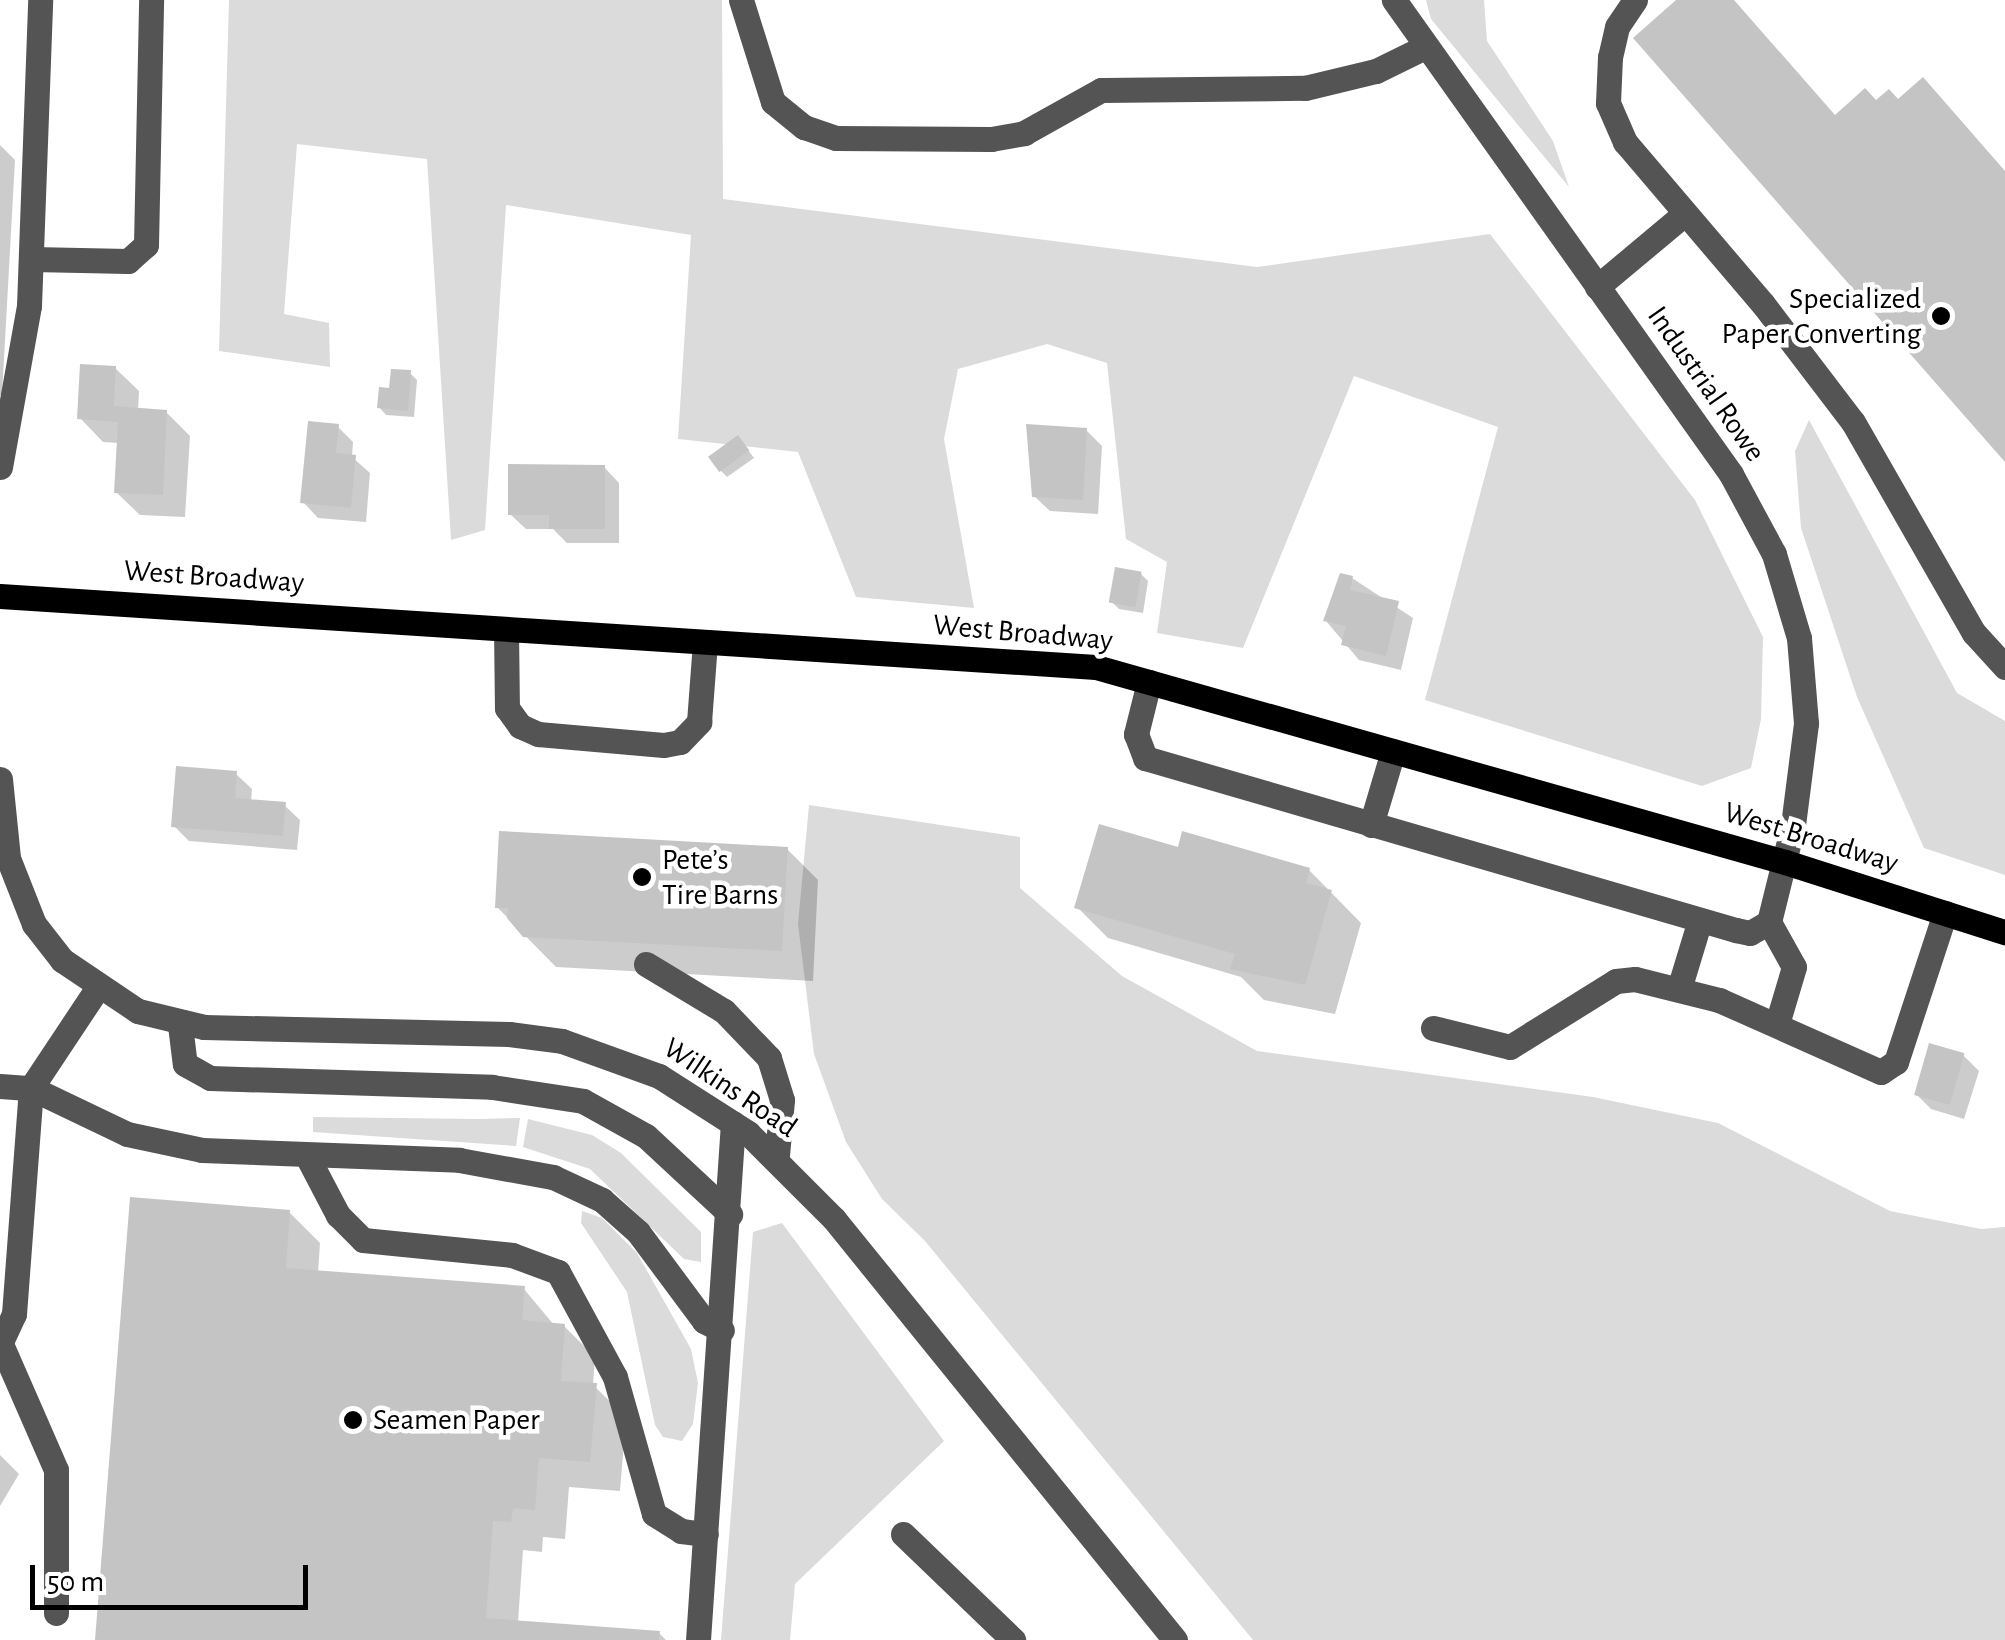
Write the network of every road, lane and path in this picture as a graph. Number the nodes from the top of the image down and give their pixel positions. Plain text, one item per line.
1 (40, 0) edge
2 (151, 0) edge
3 (741, 0) edge
4 (1394, 0) edge
5 (1636, 0) edge
6 (1425, 47) junction
7 (1683, 215) junction
8 (32, 259) junction
9 (1597, 287) junction
10 (0, 466) edge
11 (0, 596) edge
12 (506, 629) junction
13 (705, 642) junction
14 (2005, 668) edge
15 (1150, 682) junction
16 (1393, 751) junction
17 (0, 779) edge
18 (1371, 825) junction
19 (1785, 862) junction
20 (1944, 913) junction
21 (1700, 920) junction
22 (1769, 922) junction
23 (2005, 932) edge
24 (646, 964) dead end
25 (98, 987) junction
26 (1680, 990) junction
27 (1777, 1024) junction
28 (180, 1025) junction
29 (1433, 1028) dead end
30 (0, 1086) edge
31 (31, 1088) junction
32 (733, 1123) junction
33 (777, 1155) junction
34 (307, 1156) junction
35 (730, 1214) junction
36 (722, 1330) junction
37 (0, 1344) edge
38 (706, 1534) junction
39 (903, 1534) dead end
40 (56, 1613) dead end
41 (698, 1640) edge
42 (1012, 1640) edge
43 (1175, 1640) edge

1 - 8 street
2 - 8 street
3 - 6 street
4 - 6 street, Industrial Rowe
5 - 7 street
6 - 9 street, Industrial Rowe
7 - 9 street
7 - 14 street
8 - 10 street
9 - 19 street, Industrial Rowe
11 - 12 main road, West Broadway
12 - 13 main road, West Broadway
12 - 13 street
13 - 15 main road, West Broadway
15 - 16 main road, West Broadway
15 - 18 street
16 - 18 street
16 - 19 main road, West Broadway
17 - 25 street, Wilkins Road
18 - 21 street
19 - 20 main road, West Broadway
19 - 22 street, Industrial Rowe
20 - 23 main road, West Broadway
20 - 27 street
21 - 22 street
21 - 26 street
22 - 27 street
24 - 33 street
25 - 28 street, Wilkins Road
25 - 31 street
26 - 27 street
26 - 29 street
28 - 32 street, Wilkins Road
28 - 35 street
30 - 31 street
31 - 34 street
31 - 37 street
32 - 33 street, Wilkins Road
32 - 35 street
33 - 43 street, Wilkins Road
34 - 36 street
34 - 38 street
35 - 36 street
36 - 38 street
37 - 40 street
38 - 41 street
39 - 42 street

